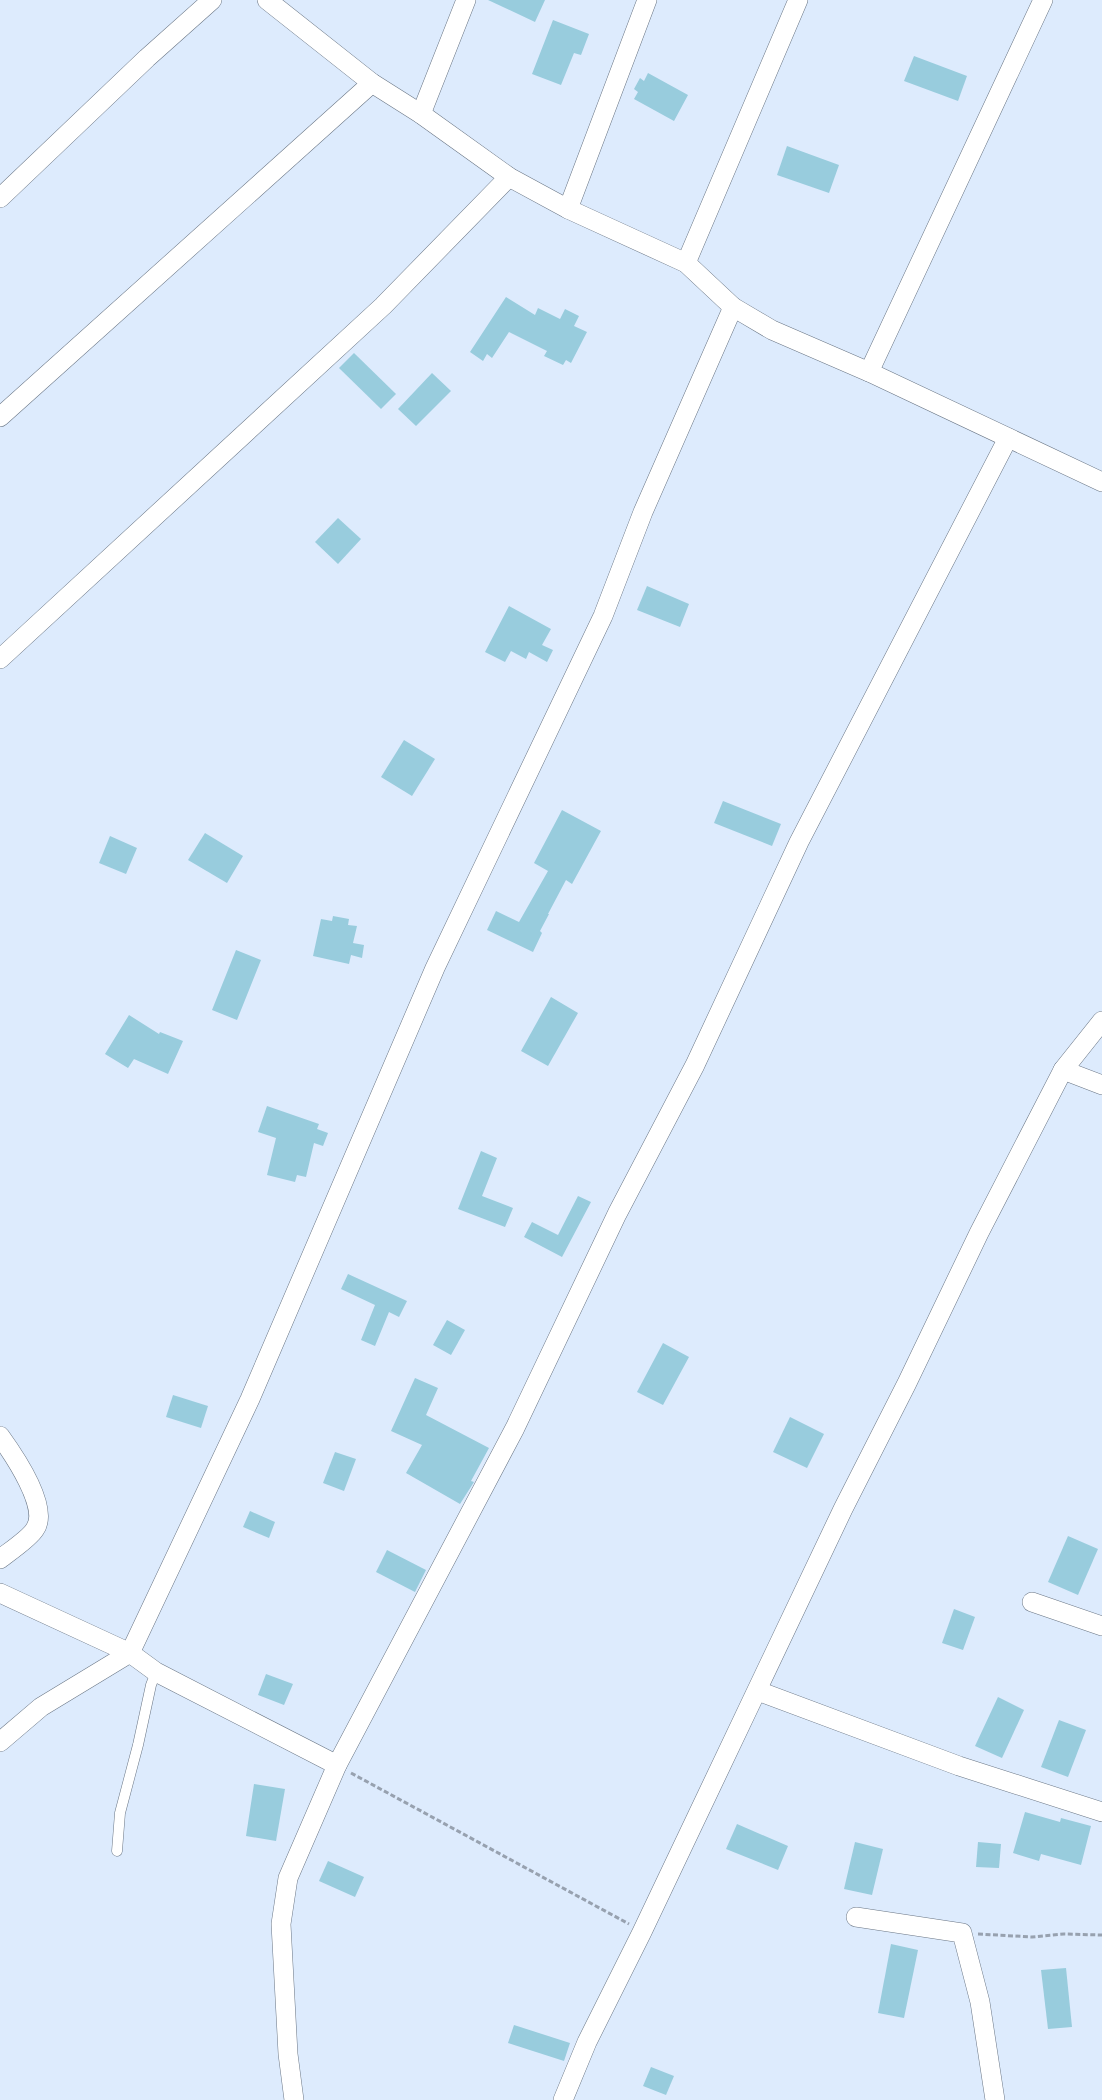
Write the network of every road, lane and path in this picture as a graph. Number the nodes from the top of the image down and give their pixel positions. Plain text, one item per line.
1 (212, 0) edge
2 (267, 0) edge
3 (466, 0) edge
4 (648, 0) edge
5 (798, 0) edge
6 (1043, 0) edge
7 (286, 6) edge
8 (372, 83) junction
9 (421, 114) junction
10 (509, 177) junction
11 (0, 198) edge
12 (568, 209) junction
13 (686, 264) junction
14 (733, 307) junction
15 (869, 372) junction
16 (0, 417) edge
17 (1008, 438) junction
18 (1102, 482) edge
19 (0, 659) edge
20 (1102, 1021) edge
21 (1063, 1070) junction
22 (1102, 1085) edge
23 (0, 1436) edge
24 (0, 1559) edge
25 (0, 1593) edge
26 (1032, 1602) dead end
27 (1102, 1626) edge
28 (130, 1653) junction
29 (156, 1672) junction
30 (758, 1691) junction
31 (0, 1742) edge
32 (337, 1765) junction
33 (1102, 1812) edge
34 (117, 1851) dead end
35 (856, 1917) dead end
36 (642, 1932) junction
37 (962, 1933) junction
38 (1102, 1935) edge
39 (294, 2100) edge
40 (563, 2100) edge
41 (995, 2100) edge

1 - 11 street
2 - 7 street
3 - 9 street
4 - 12 street
5 - 13 street
6 - 15 street
7 - 8 street
8 - 9 street
8 - 16 street
9 - 10 street
10 - 12 street
10 - 19 street
12 - 13 street
13 - 14 street
14 - 15 street
14 - 28 street
15 - 17 street
17 - 18 street
17 - 32 street
20 - 21 street
21 - 22 street
21 - 30 street
23 - 24 street
25 - 28 street
26 - 27 street
28 - 29 street
28 - 31 street
29 - 32 street
29 - 34 lane
30 - 33 street
30 - 36 street
32 - 36 path
32 - 39 street
35 - 37 street
36 - 40 street
37 - 38 path
37 - 41 street

